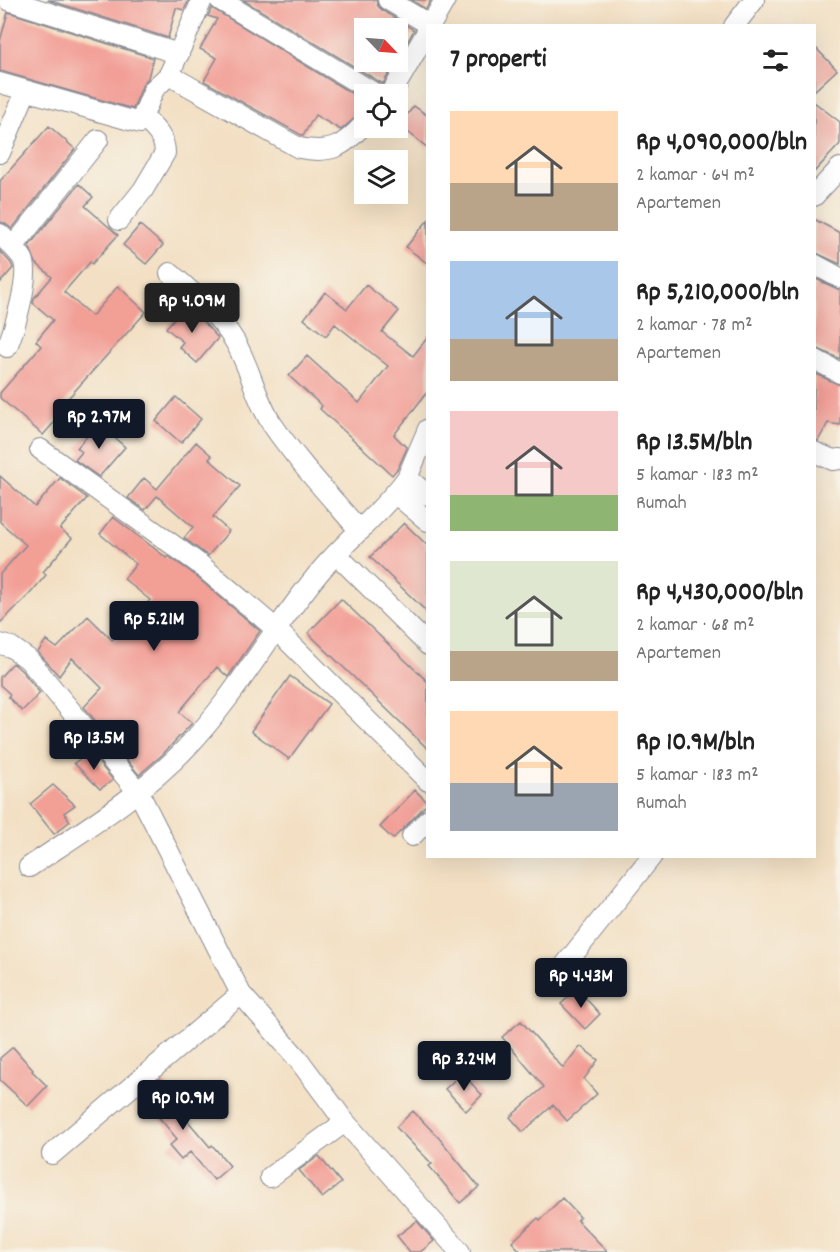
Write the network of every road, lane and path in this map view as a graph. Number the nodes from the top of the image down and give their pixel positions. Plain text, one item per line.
1 (9, 0) edge
2 (202, 0) edge
3 (219, 0) edge
4 (388, 0) edge
5 (444, 0) edge
6 (754, 0) edge
7 (431, 24) edge
8 (736, 24) edge
9 (426, 25) edge
10 (426, 32) edge
11 (179, 54) junction
12 (169, 75) junction
13 (0, 83) edge
14 (359, 84) edge
15 (397, 84) edge
16 (26, 91) junction
17 (141, 120) junction
18 (354, 136) edge
19 (98, 140) dead end
20 (0, 153) edge
21 (839, 173) edge
22 (816, 194) edge
23 (119, 220) dead end
24 (6, 241) edge
25 (816, 265) edge
26 (170, 273) dead end
27 (840, 278) edge
28 (7, 348) dead end
29 (816, 360) edge
30 (840, 373) edge
31 (426, 433) edge
32 (40, 449) dead end
33 (816, 453) edge
34 (840, 459) edge
35 (401, 486) junction
36 (426, 494) edge
37 (426, 518) edge
38 (360, 531) junction
39 (336, 554) junction
40 (276, 629) junction
41 (426, 643) edge
42 (0, 644) edge
43 (426, 779) edge
44 (139, 793) junction
45 (426, 822) edge
46 (412, 836) dead end
47 (650, 858) edge
48 (29, 867) dead end
49 (553, 980) dead end
50 (241, 994) junction
51 (345, 1122) junction
52 (52, 1154) dead end
53 (270, 1177) dead end
54 (460, 1252) edge

1 - 11 street
2 - 11 street
3 - 14 street
4 - 9 street
5 - 7 street
6 - 8 street
10 - 15 street
11 - 12 street
12 - 17 street
12 - 18 street
13 - 16 street
16 - 17 street
16 - 20 street
17 - 23 street
19 - 24 street
21 - 22 street
24 - 28 street
25 - 27 street
26 - 38 street
29 - 30 street
31 - 35 street
32 - 40 street
33 - 34 street
35 - 36 street
35 - 37 street
35 - 38 street
38 - 39 street
39 - 40 street
39 - 41 street
40 - 43 street
40 - 44 street
42 - 44 street
44 - 48 street
44 - 50 street
45 - 46 street
47 - 49 street
50 - 51 street
50 - 52 street
51 - 53 street
51 - 54 street

